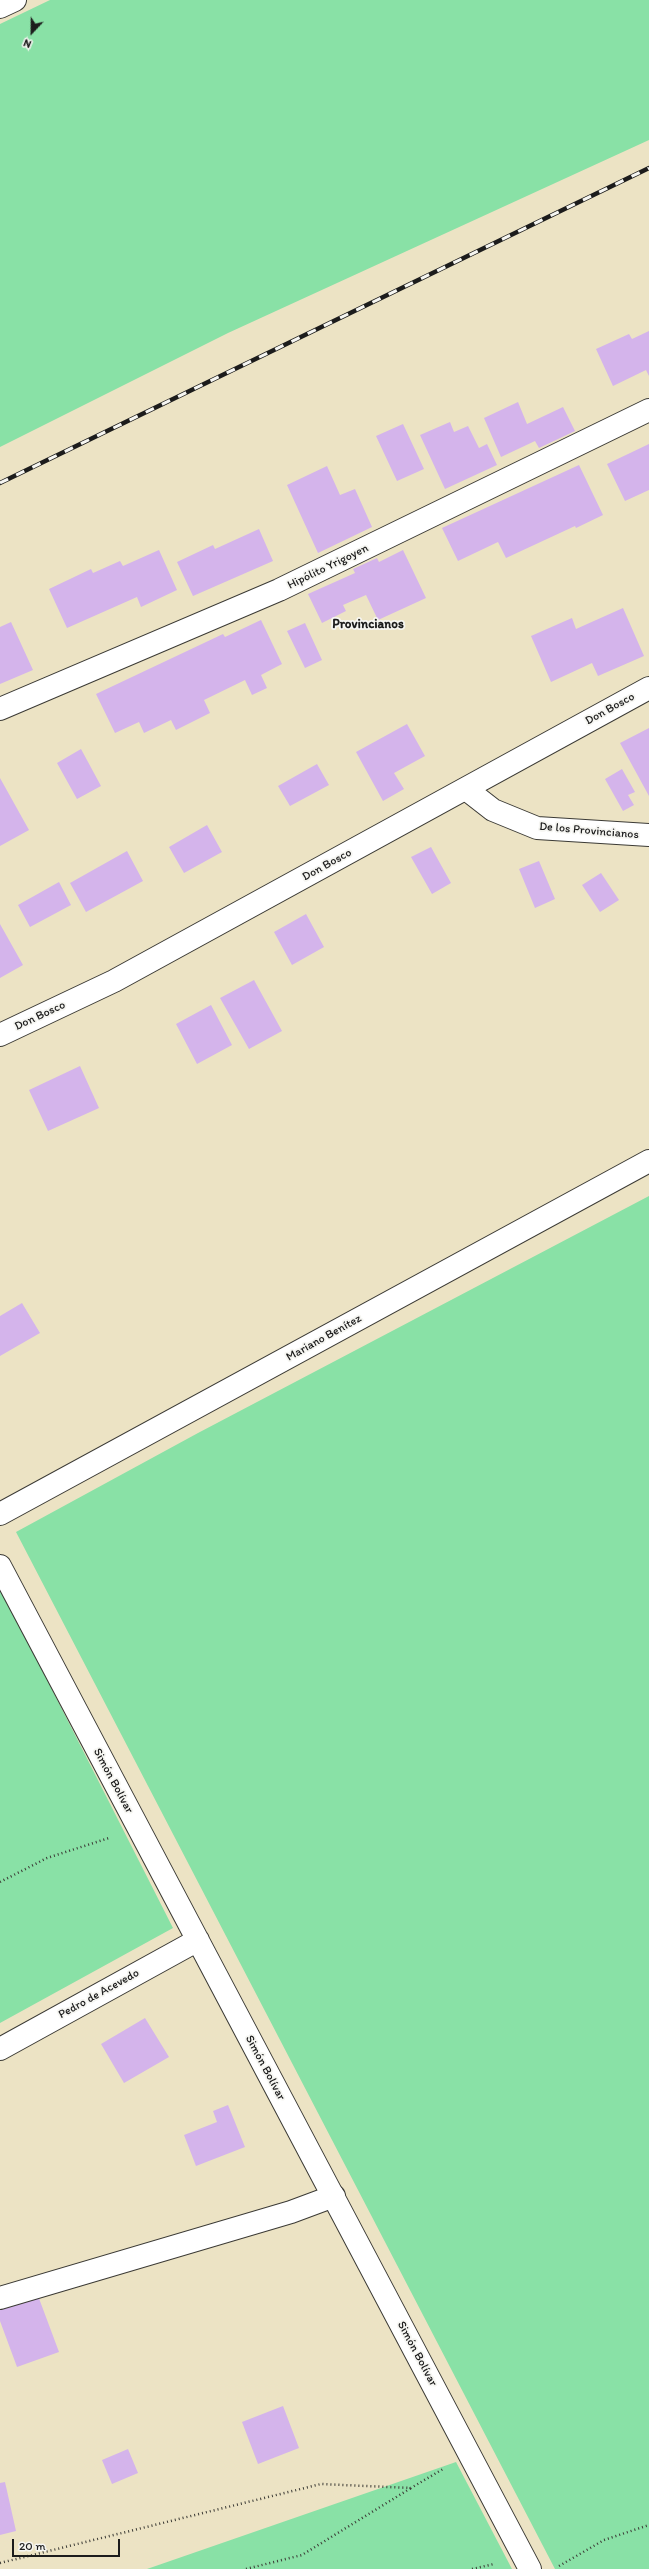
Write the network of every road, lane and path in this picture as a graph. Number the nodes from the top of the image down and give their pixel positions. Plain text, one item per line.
1 (15, 0) edge
2 (0, 7) edge
3 (649, 410) edge
4 (649, 688) edge
5 (0, 709) edge
6 (466, 789) junction
7 (649, 835) edge
8 (0, 1035) edge
9 (649, 1161) edge
10 (0, 1514) edge
11 (0, 1566) edge
12 (138, 1829) junction
13 (0, 1882) edge
14 (198, 1940) junction
15 (0, 2049) edge
16 (334, 2196) junction
17 (0, 2298) edge
18 (471, 2458) junction
19 (411, 2488) junction
20 (649, 2525) edge
21 (0, 2563) edge
22 (246, 2569) edge
23 (530, 2569) edge
24 (554, 2569) edge

1 - 2 street
3 - 5 street, Hipólito Yrigoyen
4 - 6 street, Don Bosco
6 - 7 street, De los Provincianos
6 - 8 street, Don Bosco
9 - 10 street, Mariano Benítez
11 - 12 street, Simón Bolívar
12 - 13 path
12 - 14 street, Simón Bolívar
14 - 15 street, Pedro de Acevedo
14 - 16 street, Simón Bolívar
16 - 17 street
16 - 18 street, Simón Bolívar
18 - 19 path
18 - 23 street, Simón Bolívar
19 - 21 path
19 - 22 path
20 - 24 path

